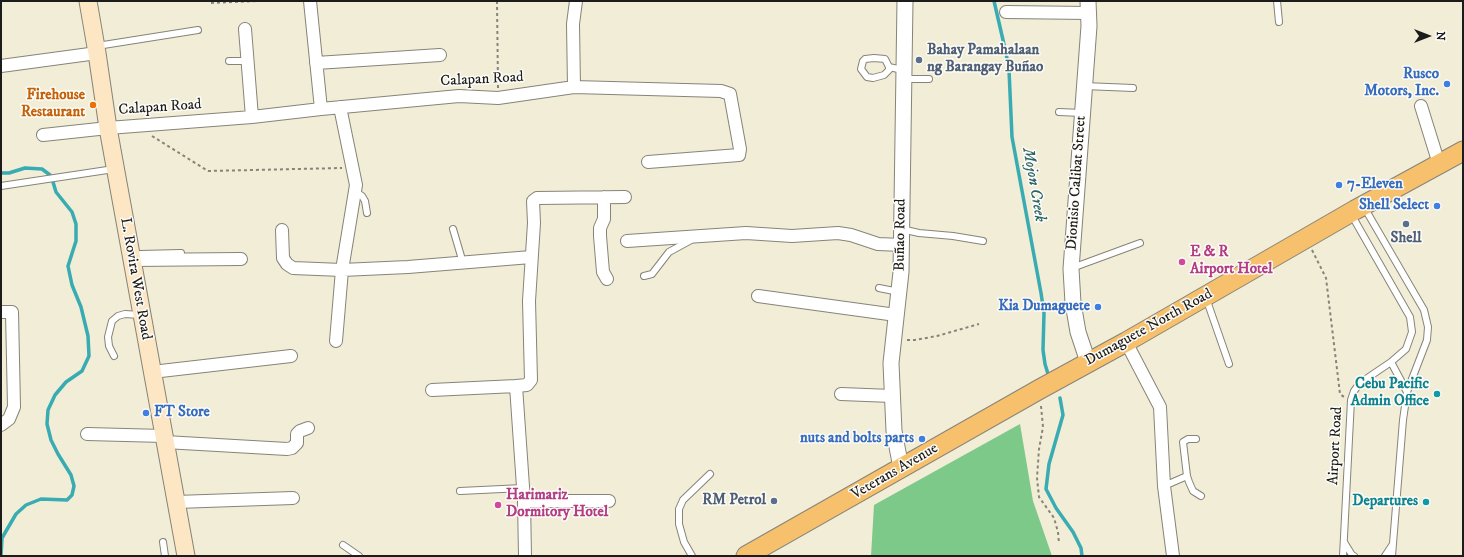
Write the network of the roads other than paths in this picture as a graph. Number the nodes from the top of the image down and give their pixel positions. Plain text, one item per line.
1 (88, 1) edge
2 (310, 1) edge
3 (576, 1) edge
4 (905, 1) edge
5 (1277, 1) edge
6 (1089, 7) edge
7 (1006, 12) dead end
8 (1279, 22) dead end
9 (245, 29) dead end
10 (198, 30) dead end
11 (97, 50) junction
12 (440, 55) dead end
13 (229, 61) dead end
14 (249, 61) junction
15 (316, 63) junction
16 (1, 66) edge
17 (899, 72) junction
18 (929, 79) dead end
19 (1084, 86) junction
20 (574, 87) junction
21 (1133, 88) dead end
22 (1421, 106) dead end
23 (340, 107) junction
24 (321, 109) junction
25 (1059, 112) dead end
26 (1082, 113) junction
27 (252, 117) junction
28 (108, 128) junction
29 (43, 135) dead end
30 (1463, 151) edge
31 (648, 162) dead end
32 (1439, 164) junction
33 (115, 169) junction
34 (1, 186) edge
35 (356, 192) junction
36 (604, 197) junction
37 (625, 197) dead end
38 (1357, 209) junction
39 (367, 214) dead end
40 (453, 229) dead end
41 (901, 229) junction
42 (282, 230) dead end
43 (697, 237) junction
44 (627, 241) dead end
45 (983, 241) dead end
46 (1140, 243) dead end
47 (902, 245) junction
48 (181, 253) dead end
49 (132, 257) junction
50 (531, 257) junction
51 (241, 259) dead end
52 (463, 263) junction
53 (1070, 269) junction
54 (342, 270) junction
55 (644, 276) dead end
56 (607, 279) dead end
57 (879, 288) dead end
58 (899, 292) junction
59 (758, 296) dead end
60 (1206, 296) junction
61 (1, 312) edge
62 (142, 315) junction
63 (896, 316) junction
64 (336, 341) dead end
65 (1126, 342) junction
66 (114, 356) dead end
67 (291, 356) dead end
68 (1088, 362) junction
69 (1391, 362) junction
70 (1229, 364) dead end
71 (152, 372) junction
72 (516, 386) junction
73 (1042, 388) joint
74 (432, 390) dead end
75 (1407, 392) junction
76 (841, 394) dead end
77 (892, 396) junction
78 (1, 425) edge
79 (308, 428) dead end
80 (87, 434) dead end
81 (165, 439) junction
82 (1196, 439) dead end
83 (902, 468) junction
84 (710, 474) dead end
85 (1187, 476) junction
86 (1164, 486) junction
87 (523, 488) junction
88 (460, 490) dead end
89 (1202, 496) dead end
90 (294, 498) dead end
91 (524, 501) junction
92 (609, 501) dead end
93 (176, 502) junction
94 (163, 542) dead end
95 (1344, 542) junction
96 (1393, 544) junction
97 (343, 545) dead end
98 (165, 556) edge
99 (186, 556) edge
100 (359, 556) edge
101 (525, 556) edge
102 (692, 556) edge
103 (746, 556) edge
104 (1173, 556) edge
105 (1343, 556) edge
106 (1354, 556) edge
107 (1385, 556) edge
108 (1392, 556) edge

1 - 11 main road, L. Rovira West Road
2 - 15 street
3 - 20 street
4 - 17 street, Buñao Road
5 - 8 lane
6 - 7 street
6 - 19 street, Dionisio Calibat Street
9 - 14 street
10 - 11 lane
11 - 16 street
11 - 28 main road, L. Rovira West Road
12 - 15 street
13 - 14 lane
14 - 27 street
15 - 24 street
17 - 17 lane
17 - 18 lane
17 - 41 street, Buñao Road
19 - 21 lane
19 - 26 street, Dionisio Calibat Street
20 - 23 street, Calapan Road
20 - 31 street, Calapan Road
22 - 32 street
23 - 24 street, Calapan Road
23 - 35 street
24 - 27 street, Calapan Road
25 - 26 lane
26 - 53 street, Dionisio Calibat Street
27 - 28 street, Calapan Road
28 - 29 street, Calapan Road
28 - 33 main road, L. Rovira West Road
30 - 32 highway, Dumaguete North Road
32 - 38 highway, Dumaguete North Road
33 - 34 lane
33 - 49 main road, L. Rovira West Road
35 - 39 lane
35 - 54 street
36 - 37 street
36 - 50 street
36 - 56 street
38 - 60 highway, Dumaguete North Road
38 - 69 lane, Airport Road
38 - 75 lane
40 - 52 lane
41 - 45 lane
41 - 47 street, Buñao Road
42 - 54 street
43 - 44 street
43 - 47 street
43 - 55 lane
46 - 53 lane
47 - 58 street, Buñao Road
48 - 49 lane
49 - 51 street
49 - 62 main road, L. Rovira West Road
50 - 52 street
50 - 72 street
52 - 54 street
53 - 68 street, Dionisio Calibat Street
54 - 64 street
57 - 58 lane
58 - 63 street, Buñao Road
59 - 63 street
60 - 65 highway, Dumaguete North Road
60 - 70 lane
61 - 78 street
62 - 66 lane
62 - 71 main road, L. Rovira West Road
63 - 77 street, Buñao Road
65 - 68 highway, Dumaguete North Road
65 - 86 street
67 - 71 street
68 - 73 highway, Dumaguete North Road
69 - 75 lane
69 - 95 lane, Airport Road
71 - 81 main road, L. Rovira West Road
72 - 74 street
72 - 87 street
73 - 83 highway, Veterans Avenue
75 - 96 lane
76 - 77 street
77 - 83 street, Buñao Road
79 - 81 street
80 - 81 street
81 - 93 main road, L. Rovira West Road
82 - 85 lane
83 - 103 highway, Veterans Avenue
84 - 102 lane
85 - 86 lane
85 - 89 lane
86 - 104 street
87 - 88 lane
87 - 91 street
90 - 93 street
91 - 92 street
91 - 101 street
93 - 99 main road, L. Rovira West Road
94 - 98 lane
95 - 105 lane, Airport Road
95 - 106 lane
96 - 107 lane
96 - 108 lane
97 - 100 lane

